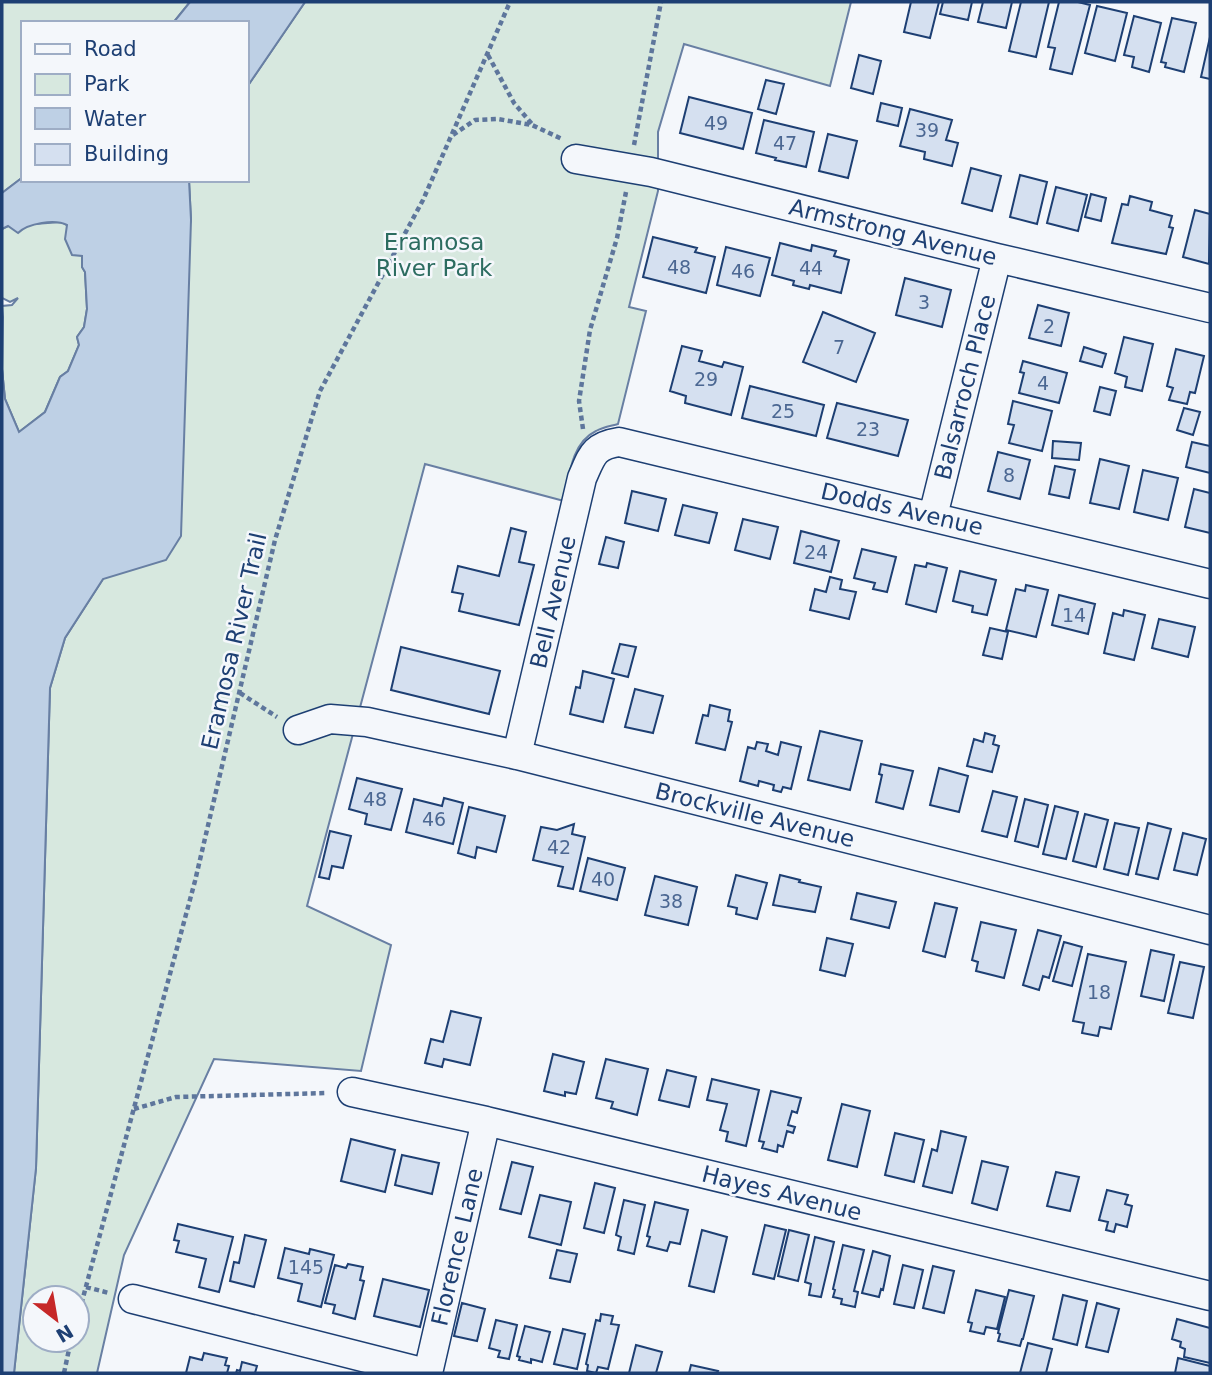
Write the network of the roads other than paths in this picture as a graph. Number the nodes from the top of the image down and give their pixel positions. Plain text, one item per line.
1 (576, 159) road end
2 (997, 258) junction
3 (1210, 308) edge
4 (596, 451) joint
5 (933, 516) junction
6 (1210, 584) edge
7 (298, 730) road end
8 (517, 755) junction
9 (1210, 930) edge
10 (352, 1092) road end
11 (486, 1121) junction
12 (1210, 1297) edge
13 (133, 1299) dead end
14 (427, 1373) edge

1 - 2 street, Armstrong Avenue
2 - 3 street, Armstrong Avenue
2 - 5 street, Balsarroch Place
4 - 5 street, Dodds Avenue
4 - 8 street, Bell Avenue
5 - 6 street, Dodds Avenue
7 - 8 street, Brockville Avenue
8 - 9 street, Brockville Avenue
10 - 11 street, Hayes Avenue
11 - 12 street, Hayes Avenue
11 - 14 street, Florence Lane
13 - 14 street

